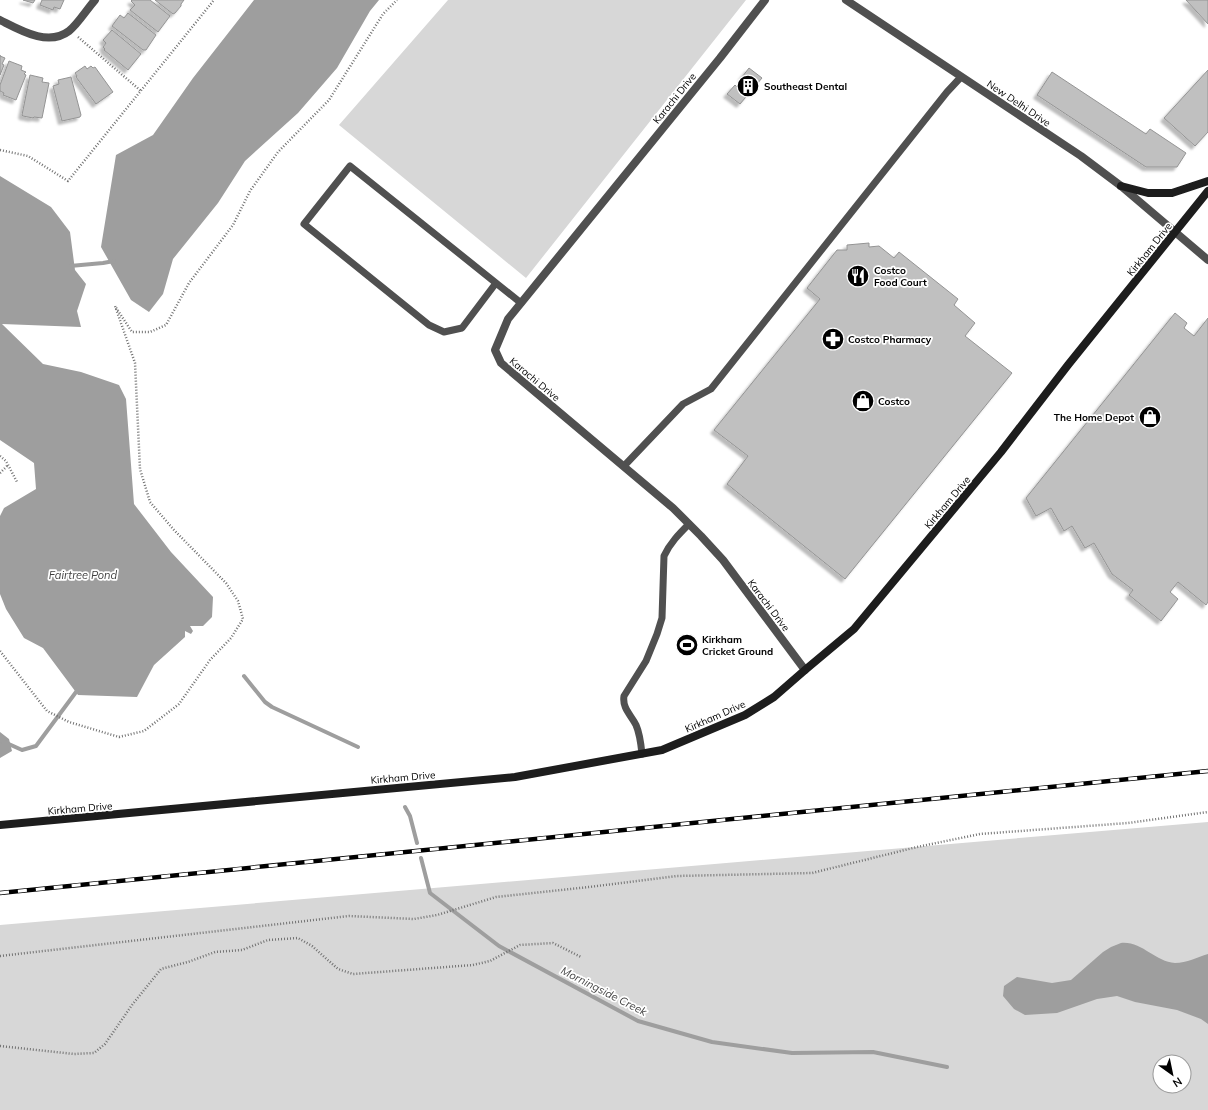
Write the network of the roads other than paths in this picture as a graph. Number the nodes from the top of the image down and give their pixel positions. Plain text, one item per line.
1 (95, 0) edge
2 (765, 0) edge
3 (846, 0) edge
4 (0, 20) edge
5 (961, 77) junction
6 (1208, 182) edge
7 (1121, 186) junction
8 (1208, 191) edge
9 (1175, 232) junction
10 (1208, 260) edge
11 (496, 283) junction
12 (521, 303) junction
13 (624, 466) junction
14 (689, 524) junction
15 (805, 670) junction
16 (642, 754) junction
17 (0, 825) edge

1 - 4 street
2 - 12 street, Karachi Drive
3 - 5 street, New Delhi Drive
5 - 7 street, New Delhi Drive
5 - 13 lane
6 - 7 street
7 - 9 street, New Delhi Drive
8 - 9 street, Kirkham Drive
9 - 10 street, New Delhi Drive
9 - 15 street, Kirkham Drive
11 - 11 lane
11 - 12 lane
12 - 13 street, Karachi Drive
13 - 14 street, Karachi Drive
14 - 15 street, Karachi Drive
14 - 16 lane
15 - 16 street, Kirkham Drive
16 - 17 street, Kirkham Drive

